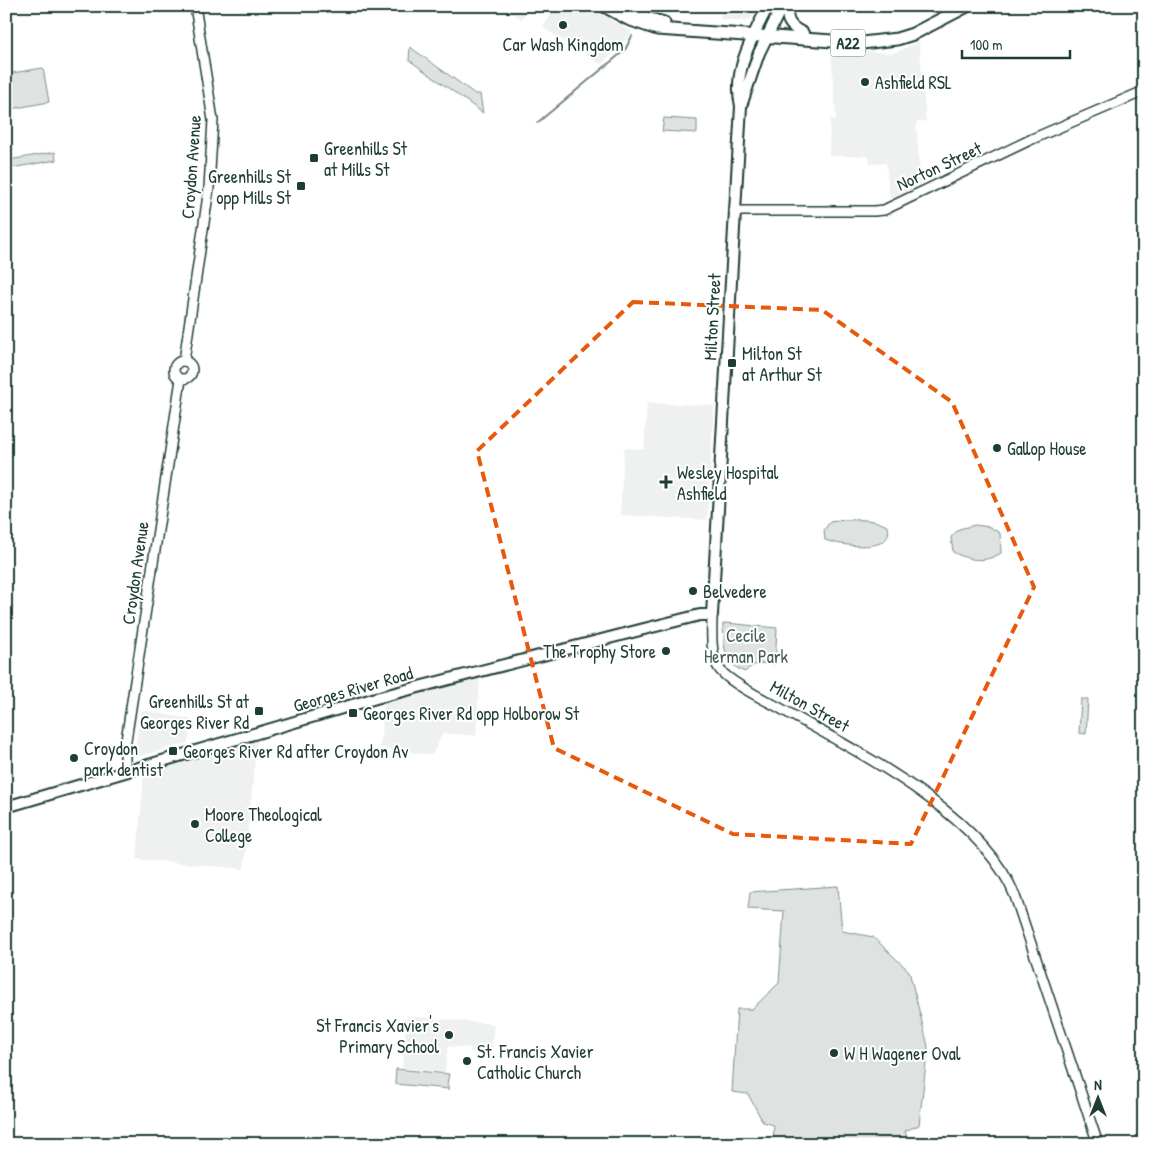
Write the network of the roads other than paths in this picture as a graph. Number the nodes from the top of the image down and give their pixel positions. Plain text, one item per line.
1 (194, 6) edge
2 (604, 6) edge
3 (620, 6) edge
4 (768, 6) edge
5 (782, 6) edge
6 (788, 6) edge
7 (967, 6) edge
8 (927, 25) junction
9 (761, 33) junction
10 (803, 33) junction
11 (1144, 91) edge
12 (734, 211) junction
13 (712, 614) junction
14 (125, 772) junction
15 (6, 807) edge
16 (1098, 1144) edge

1 - 14 main road, Croydon Avenue
2 - 9 highway, A22
3 - 9 highway, A22
4 - 9 main road
5 - 9 main road
6 - 10 main road
7 - 8 highway, A22
8 - 9 highway, A22
8 - 10 highway, A22
9 - 10 highway, A22
9 - 12 main road, Milton Street
11 - 12 main road, Norton Street
12 - 13 main road, Milton Street
13 - 14 main road, Georges River Road
13 - 16 main road, Milton Street
14 - 15 main road, Georges River Road

